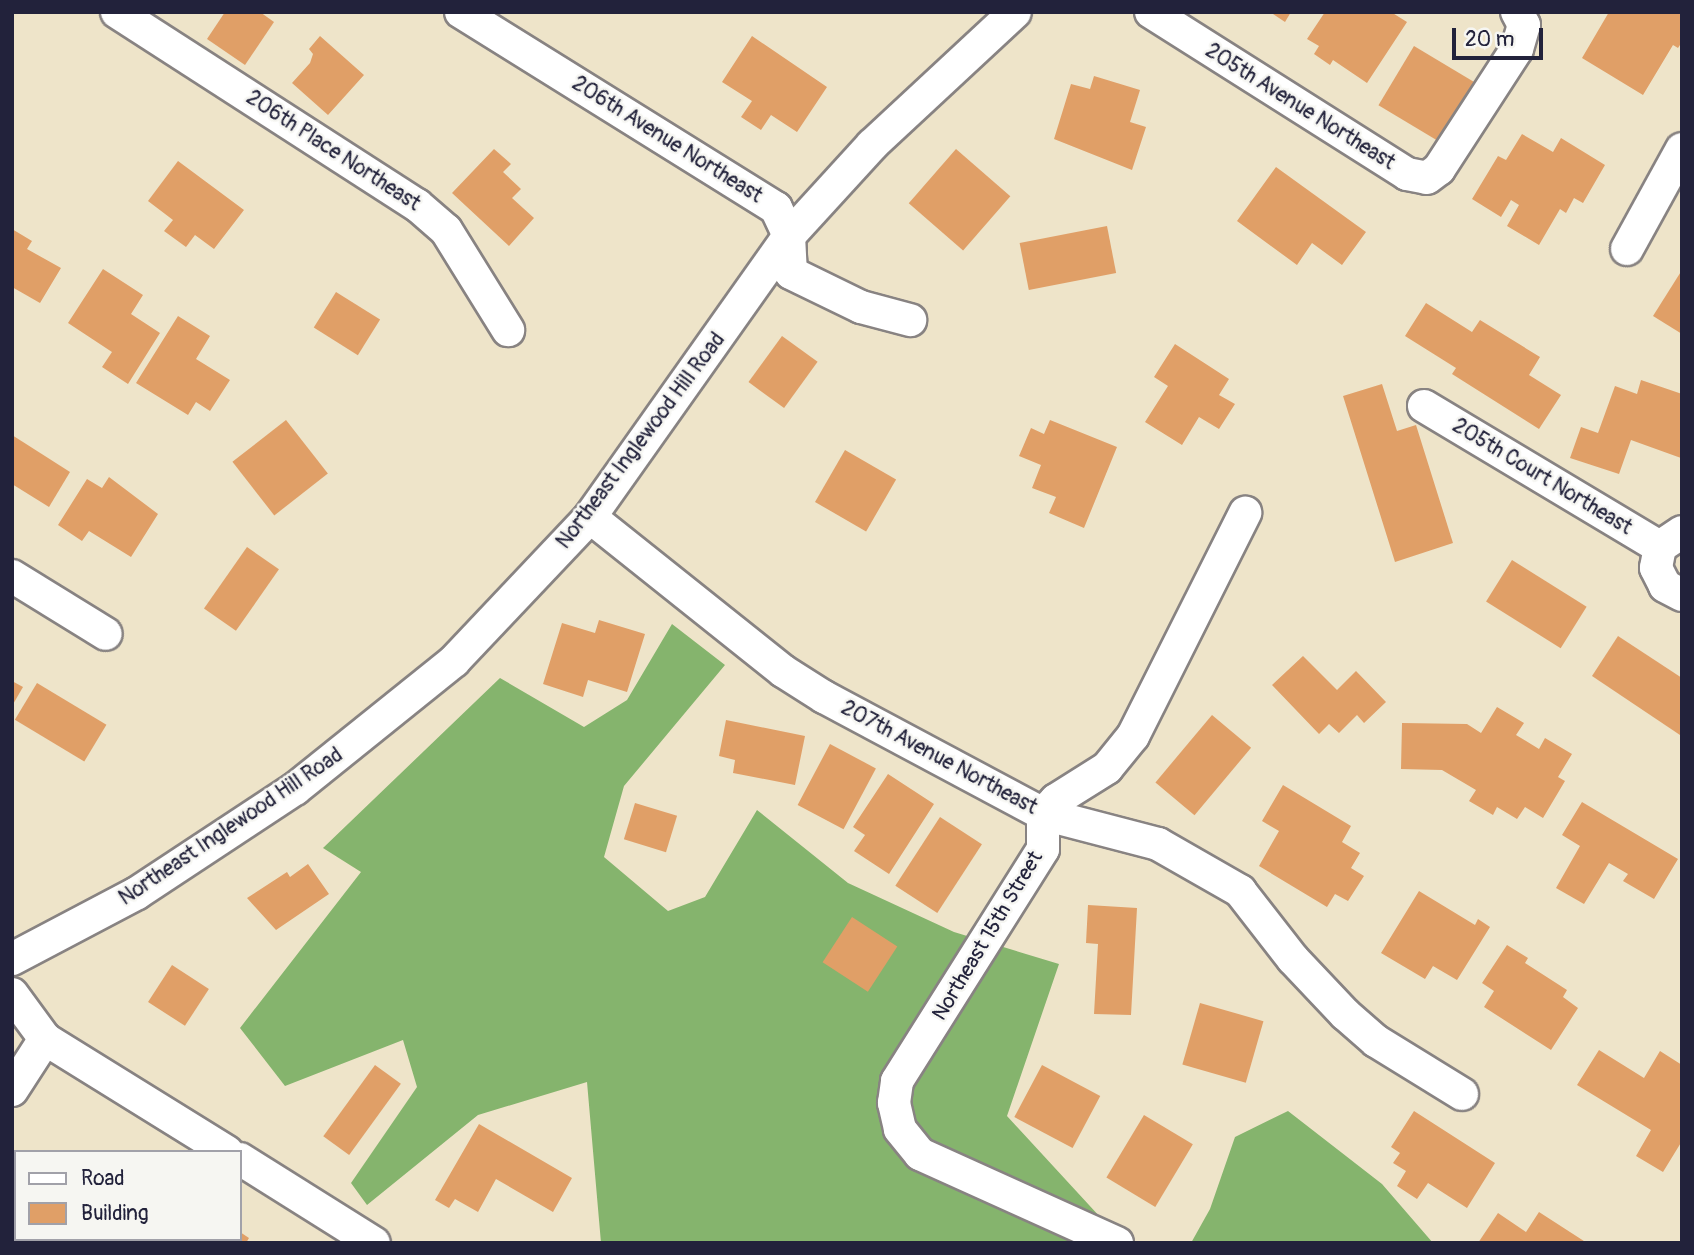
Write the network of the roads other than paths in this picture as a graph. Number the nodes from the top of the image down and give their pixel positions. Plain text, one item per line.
1 (117, 12) edge
2 (460, 12) edge
3 (1014, 12) edge
4 (1151, 12) edge
5 (1517, 12) edge
6 (1682, 149) edge
7 (789, 236) junction
8 (1627, 249) dead end
9 (910, 320) dead end
10 (508, 330) dead end
11 (1424, 406) dead end
12 (1245, 513) dead end
13 (590, 517) junction
14 (1671, 540) edge
15 (12, 576) edge
16 (1682, 595) edge
17 (106, 634) dead end
18 (1043, 814) junction
19 (12, 959) edge
20 (12, 994) edge
21 (45, 1039) junction
22 (12, 1090) edge
23 (1462, 1094) dead end
24 (224, 1150) edge
25 (242, 1160) edge
26 (374, 1243) edge
27 (1117, 1243) edge

1 - 10 street, 206th Place Northeast
2 - 7 street, 206th Avenue Northeast
3 - 7 street, Northeast Inglewood Hill Road
4 - 5 street, 205th Avenue Northeast
6 - 8 street
7 - 9 street, 206th Avenue Northeast
7 - 13 street, Northeast Inglewood Hill Road
11 - 14 street, 205th Court Northeast
12 - 18 street
13 - 18 street, 207th Avenue Northeast
13 - 19 street, Northeast Inglewood Hill Road
14 - 16 street, 205th Court Northeast
15 - 17 street
18 - 23 street, 207th Avenue Northeast
18 - 27 street, Northeast 15th Street
20 - 21 street
21 - 22 street
21 - 24 street
25 - 26 street

